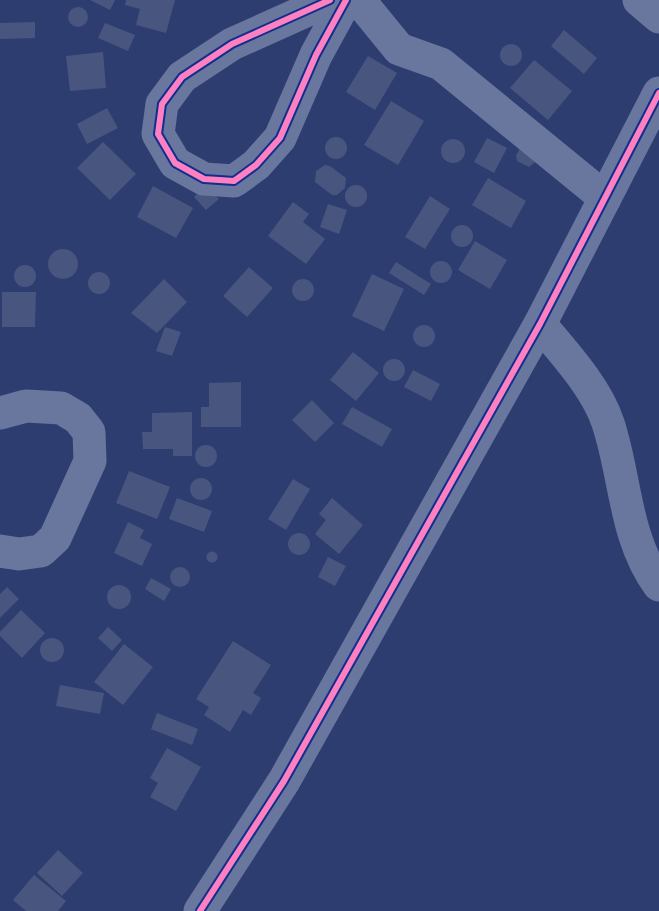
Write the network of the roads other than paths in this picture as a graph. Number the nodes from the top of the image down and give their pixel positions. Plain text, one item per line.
1 (330, 0) edge
2 (346, 0) edge
3 (359, 0) edge
4 (639, 0) edge
5 (659, 17) edge
6 (659, 93) edge
7 (605, 198) junction
8 (540, 324) junction
9 (0, 413) edge
10 (0, 551) edge
11 (659, 585) edge
12 (200, 911) edge

1 - 2 street
3 - 7 street
4 - 5 street
6 - 7 street
7 - 8 street
8 - 11 street
8 - 12 street
9 - 10 street

